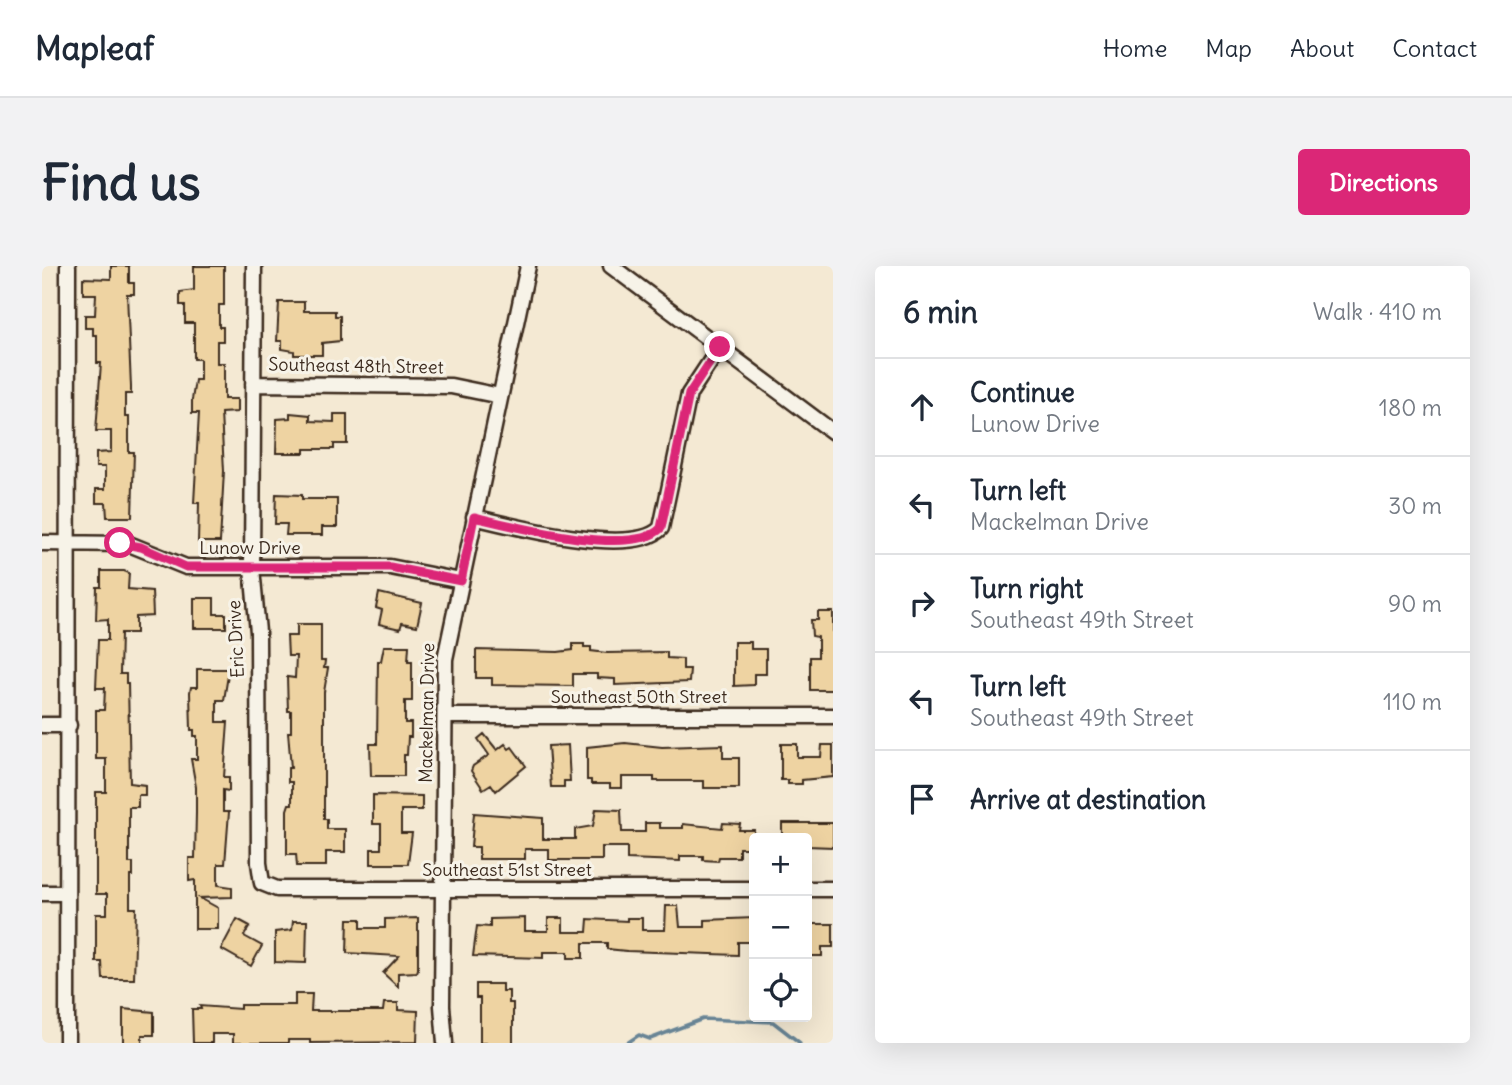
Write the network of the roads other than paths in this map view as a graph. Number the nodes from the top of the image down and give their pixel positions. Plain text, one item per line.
1 (68, 266) edge
2 (254, 266) edge
3 (528, 266) edge
4 (611, 266) edge
5 (720, 347) junction
6 (253, 384) junction
7 (500, 397) junction
8 (833, 432) edge
9 (474, 517) junction
10 (42, 543) edge
11 (67, 543) junction
12 (252, 568) junction
13 (461, 581) junction
14 (445, 716) junction
15 (833, 716) edge
16 (42, 725) edge
17 (69, 725) junction
18 (262, 883) joint
19 (443, 889) junction
20 (749, 889) edge
21 (812, 889) edge
22 (833, 889) edge
23 (42, 893) edge
24 (67, 893) junction
25 (67, 1043) edge
26 (445, 1043) edge

1 - 11 street
2 - 6 street, Eric Drive
3 - 7 street, Mackelman Drive
4 - 5 street
5 - 8 street
5 - 9 street
6 - 7 street, Southeast 48th Street
6 - 12 street, Eric Drive
7 - 9 street, Mackelman Drive
9 - 13 street, Mackelman Drive
10 - 11 street, Lunow Drive
11 - 12 street, Lunow Drive
11 - 17 street
12 - 13 street, Lunow Drive
12 - 18 street, Eric Drive
13 - 14 street, Mackelman Drive
14 - 15 street, Southeast 50th Street
14 - 19 street, Mackelman Drive
16 - 17 street
17 - 24 street
18 - 19 street, Southeast 51st Street
19 - 20 street, Southeast 51st Street
19 - 26 street, Mackelman Drive
21 - 22 street
23 - 24 street
24 - 25 street

